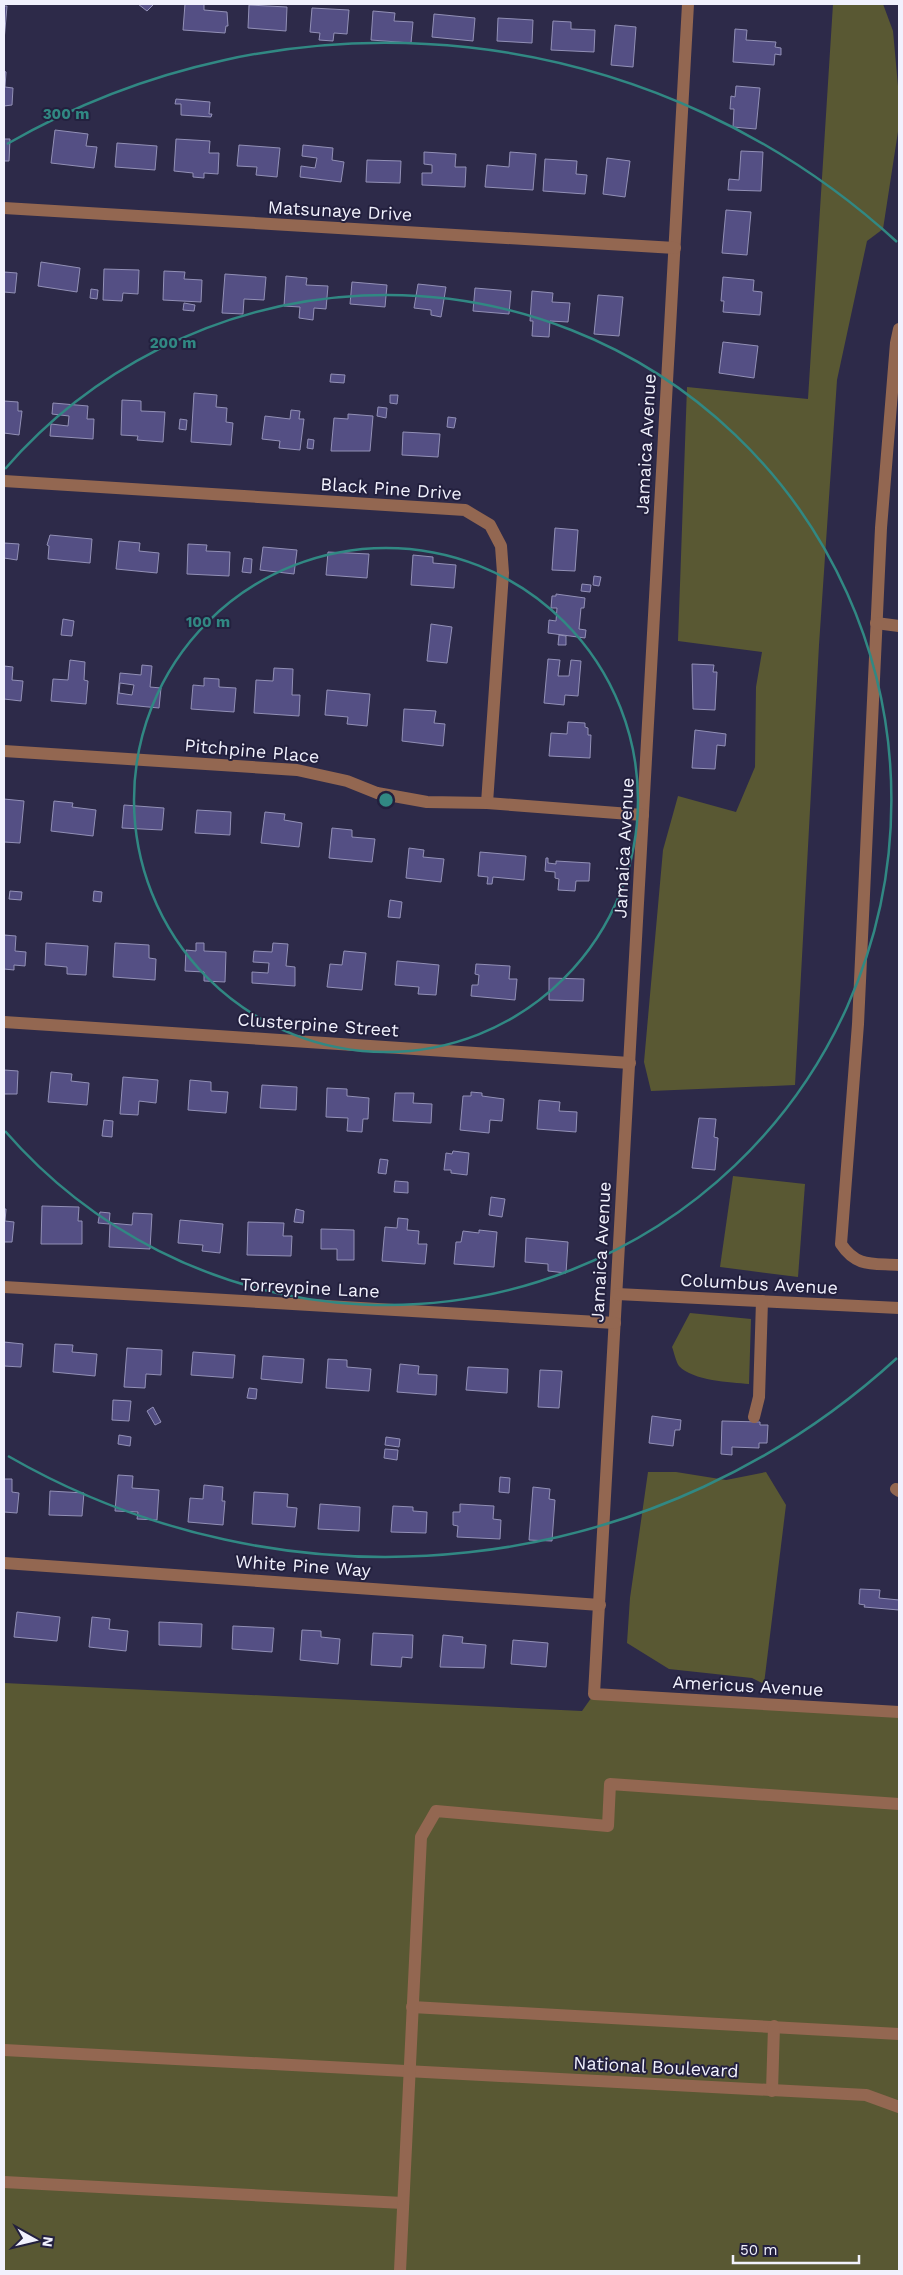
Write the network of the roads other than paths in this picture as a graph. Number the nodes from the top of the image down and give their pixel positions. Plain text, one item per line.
1 (688, 4) edge
2 (4, 208) edge
3 (675, 248) junction
4 (899, 329) edge
5 (4, 481) edge
6 (876, 623) junction
7 (899, 626) edge
8 (4, 751) edge
9 (487, 803) junction
10 (643, 815) junction
11 (4, 1022) edge
12 (630, 1063) junction
13 (899, 1265) edge
14 (4, 1287) edge
15 (617, 1294) junction
16 (762, 1301) junction
17 (899, 1308) edge
18 (615, 1323) junction
19 (754, 1417) dead end
20 (4, 1562) edge
21 (600, 1605) junction
22 (594, 1694) joint
23 (899, 1712) edge
24 (899, 1804) edge
25 (412, 2007) junction
26 (774, 2026) junction
27 (899, 2034) edge
28 (4, 2050) edge
29 (409, 2072) junction
30 (772, 2091) junction
31 (899, 2107) edge
32 (4, 2182) edge
33 (403, 2203) junction
34 (400, 2271) edge

1 - 3 street, Jamaica Avenue
2 - 3 street, Matsunaye Drive
3 - 10 street, Jamaica Avenue
4 - 6 street
5 - 9 street, Black Pine Drive
6 - 7 street
6 - 13 street
8 - 9 street, Pitchpine Place
9 - 10 street, Pitchpine Place
10 - 12 street, Jamaica Avenue
11 - 12 street, Clusterpine Street
12 - 15 street, Jamaica Avenue
14 - 18 street, Torreypine Lane
15 - 16 street, Columbus Avenue
15 - 18 street, Jamaica Avenue
16 - 17 street, Columbus Avenue
16 - 19 street
18 - 21 street, Jamaica Avenue
20 - 21 street, White Pine Way
21 - 22 street, Jamaica Avenue
22 - 23 street, Americus Avenue
24 - 25 street
25 - 26 street
25 - 29 street
26 - 27 street
26 - 30 street
28 - 29 street, National Boulevard
29 - 30 street, National Boulevard
29 - 33 street
30 - 31 street, National Boulevard
32 - 33 street
33 - 34 street

